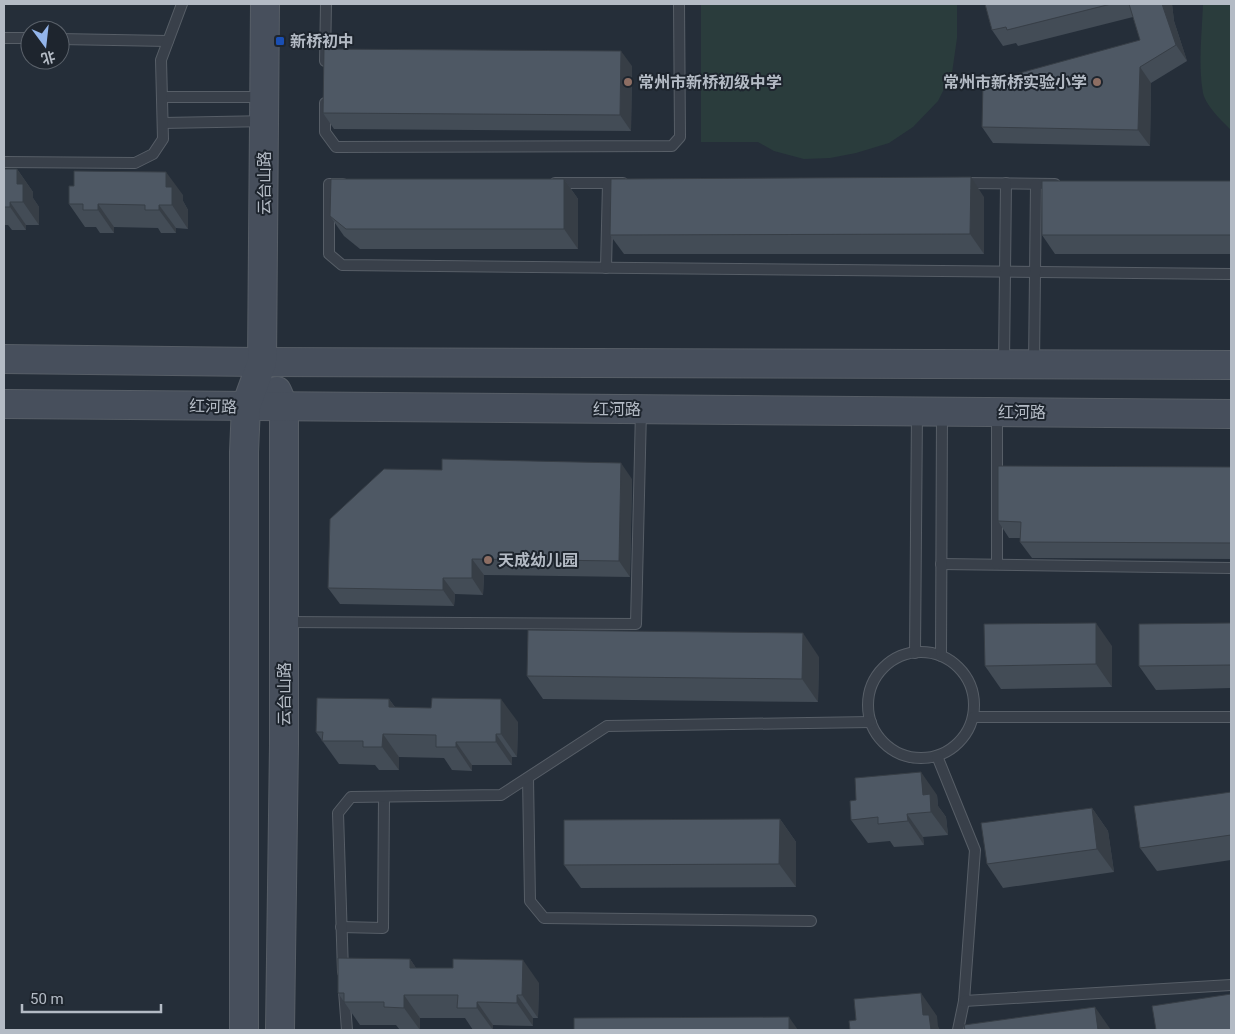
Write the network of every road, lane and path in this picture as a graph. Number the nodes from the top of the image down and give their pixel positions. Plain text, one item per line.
1 (182, 4) edge
2 (265, 4) edge
3 (326, 4) edge
4 (679, 4) edge
5 (4, 38) edge
6 (20, 38) edge
7 (70, 39) edge
8 (168, 41) junction
9 (325, 73) edge
10 (325, 93) edge
11 (162, 97) junction
12 (264, 109) junction
13 (162, 123) junction
14 (4, 162) edge
15 (608, 183) junction
16 (638, 183) edge
17 (956, 183) edge
18 (1006, 183) junction
19 (349, 184) edge
20 (548, 184) edge
21 (1036, 184) junction
22 (1066, 184) edge
23 (606, 268) junction
24 (1005, 272) junction
25 (1035, 272) junction
26 (1231, 274) edge
27 (4, 359) edge
28 (262, 362) junction
29 (1004, 364) junction
30 (1034, 365) junction
31 (1231, 365) edge
32 (4, 404) edge
33 (246, 406) junction
34 (284, 407) junction
35 (641, 409) junction
36 (930, 412) junction
37 (997, 412) junction
38 (1231, 414) edge
39 (941, 564) junction
40 (997, 564) junction
41 (1231, 568) edge
42 (284, 622) junction
43 (915, 653) junction
44 (941, 656) junction
45 (973, 717) junction
46 (1231, 717) edge
47 (871, 722) junction
48 (937, 756) junction
49 (528, 778) junction
50 (384, 797) junction
51 (811, 922) dead end
52 (342, 927) junction
53 (1231, 985) edge
54 (964, 1001) junction
55 (244, 1030) edge
56 (280, 1030) edge
57 (347, 1030) edge
58 (958, 1030) edge

1 - 8 lane
2 - 12 street, 云台山路
3 - 9 lane
4 - 10 lane
5 - 6 lane
7 - 8 lane
8 - 11 lane
11 - 12 lane
11 - 13 lane
12 - 13 lane
12 - 28 street, 云台山路
13 - 14 lane
15 - 16 lane
15 - 20 lane
15 - 23 lane
17 - 18 lane
18 - 21 lane
18 - 24 lane
19 - 23 lane
21 - 22 lane
21 - 25 lane
23 - 24 lane
24 - 25 lane
24 - 29 lane
25 - 26 lane
25 - 30 lane
27 - 28 street
28 - 29 street
28 - 33 street, 云台山路
28 - 34 street, 云台山路
29 - 30 street
30 - 31 street
32 - 33 street, 红河路
33 - 34 street, 红河路
33 - 55 street, 云台山路
34 - 35 street, 红河路
34 - 42 street, 云台山路
35 - 36 street, 红河路
35 - 42 lane
36 - 37 street, 红河路
36 - 39 lane
36 - 43 lane
37 - 38 street, 红河路
37 - 40 lane
39 - 40 lane
39 - 44 lane
40 - 41 lane
42 - 56 street, 云台山路
43 - 44 lane
43 - 47 lane
44 - 45 lane
45 - 46 lane
45 - 48 lane
47 - 48 lane
47 - 49 lane
48 - 54 lane
49 - 50 lane
49 - 51 lane
50 - 52 lane
50 - 52 lane
52 - 57 lane
53 - 54 lane
54 - 58 lane

